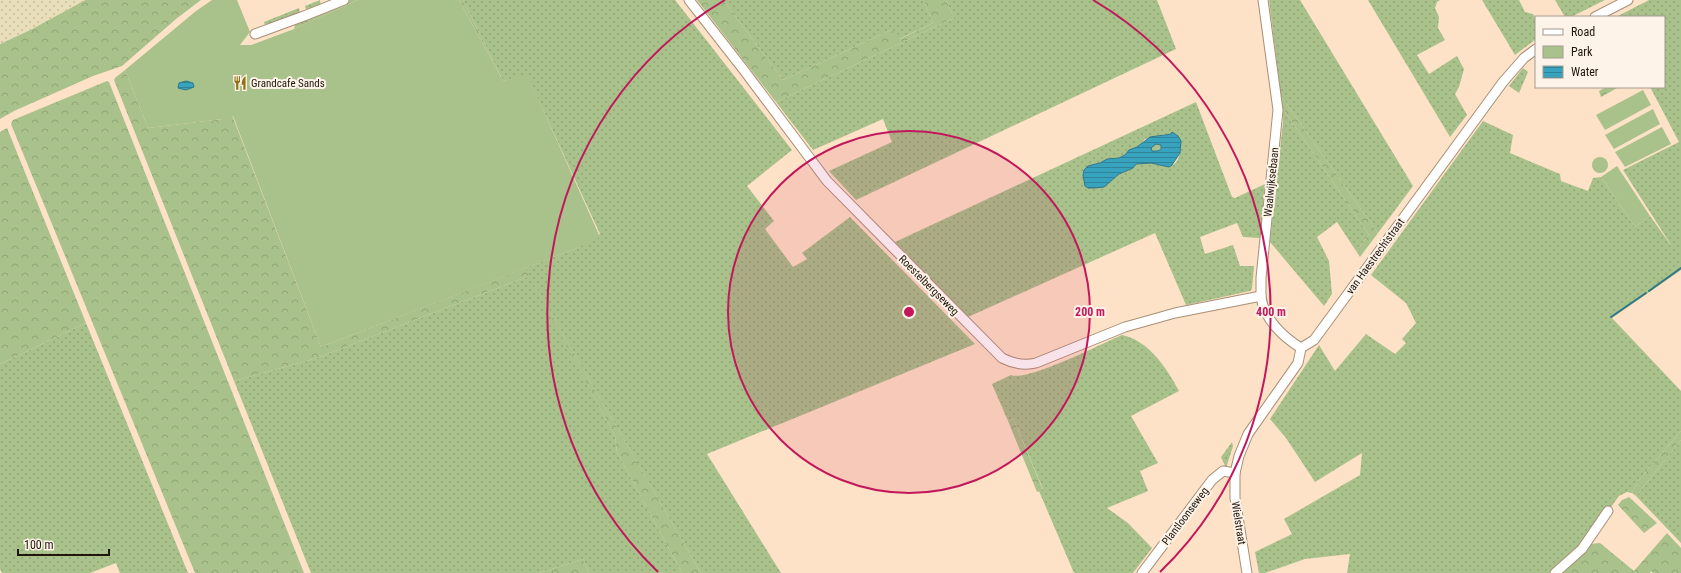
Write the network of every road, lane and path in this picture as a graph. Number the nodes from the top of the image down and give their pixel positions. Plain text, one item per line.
1 (344, 0) edge
2 (689, 0) edge
3 (1263, 0) edge
4 (1628, 0) edge
5 (1597, 16) edge
6 (255, 34) dead end
7 (1535, 50) edge
8 (1261, 296) junction
9 (1301, 348) junction
10 (1235, 473) junction
11 (1608, 512) dead end
12 (1142, 573) edge
13 (1247, 573) edge
14 (1555, 573) edge

1 - 6 street
2 - 8 street, Roestelbergseweg
3 - 8 street, Waalwijksebaan
4 - 5 street
7 - 9 street, van Haestrechtstraat
8 - 9 street, Waalwijksebaan
9 - 10 street
10 - 12 street, Plantloonseweg
10 - 13 street, Wielstraat
11 - 14 street

